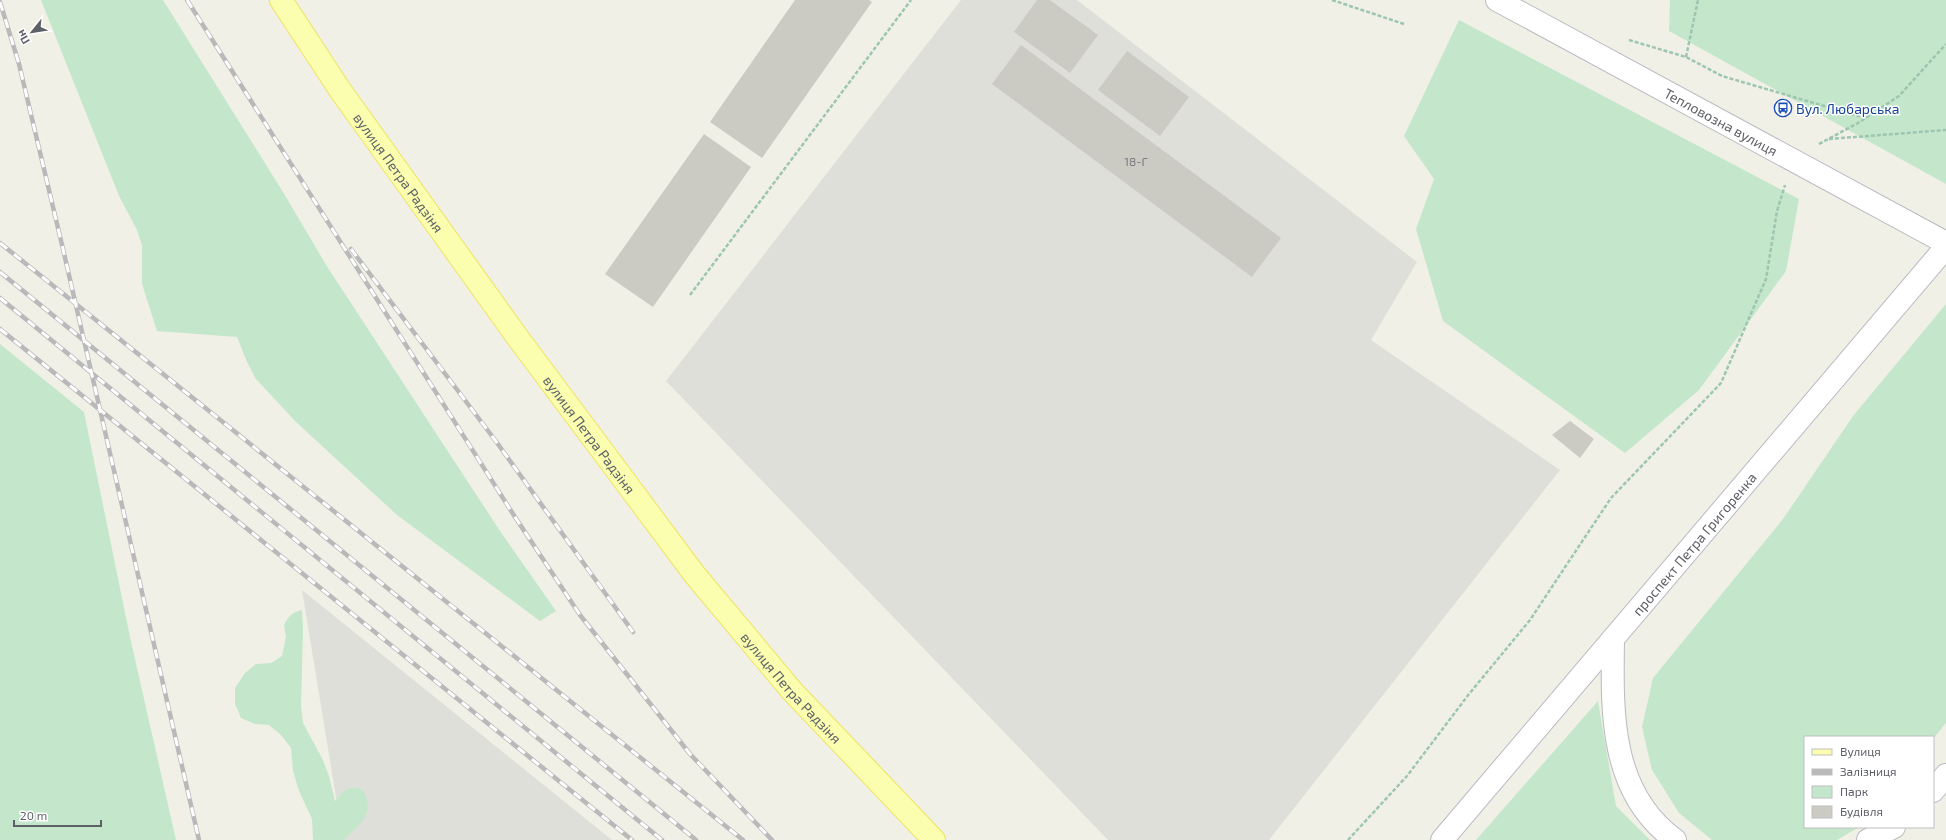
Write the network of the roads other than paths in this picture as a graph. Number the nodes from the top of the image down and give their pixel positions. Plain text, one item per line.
1 (281, 0) edge
2 (1496, 0) edge
3 (1946, 243) edge
4 (1946, 247) edge
5 (1613, 639) junction
6 (1946, 775) edge
7 (1934, 790) edge
8 (1892, 828) edge
9 (1903, 828) edge
10 (934, 840) edge
11 (1442, 840) edge
12 (1675, 840) edge
13 (1868, 840) edge
14 (1893, 840) edge

1 - 10 main road, вулиця Петра Радзіня
2 - 3 main road, Тепловозна вулиця
4 - 5 main road, проспект Петра Григоренка
5 - 11 main road, проспект Петра Григоренка
5 - 12 main road
6 - 7 main road
8 - 13 main road
9 - 14 main road

